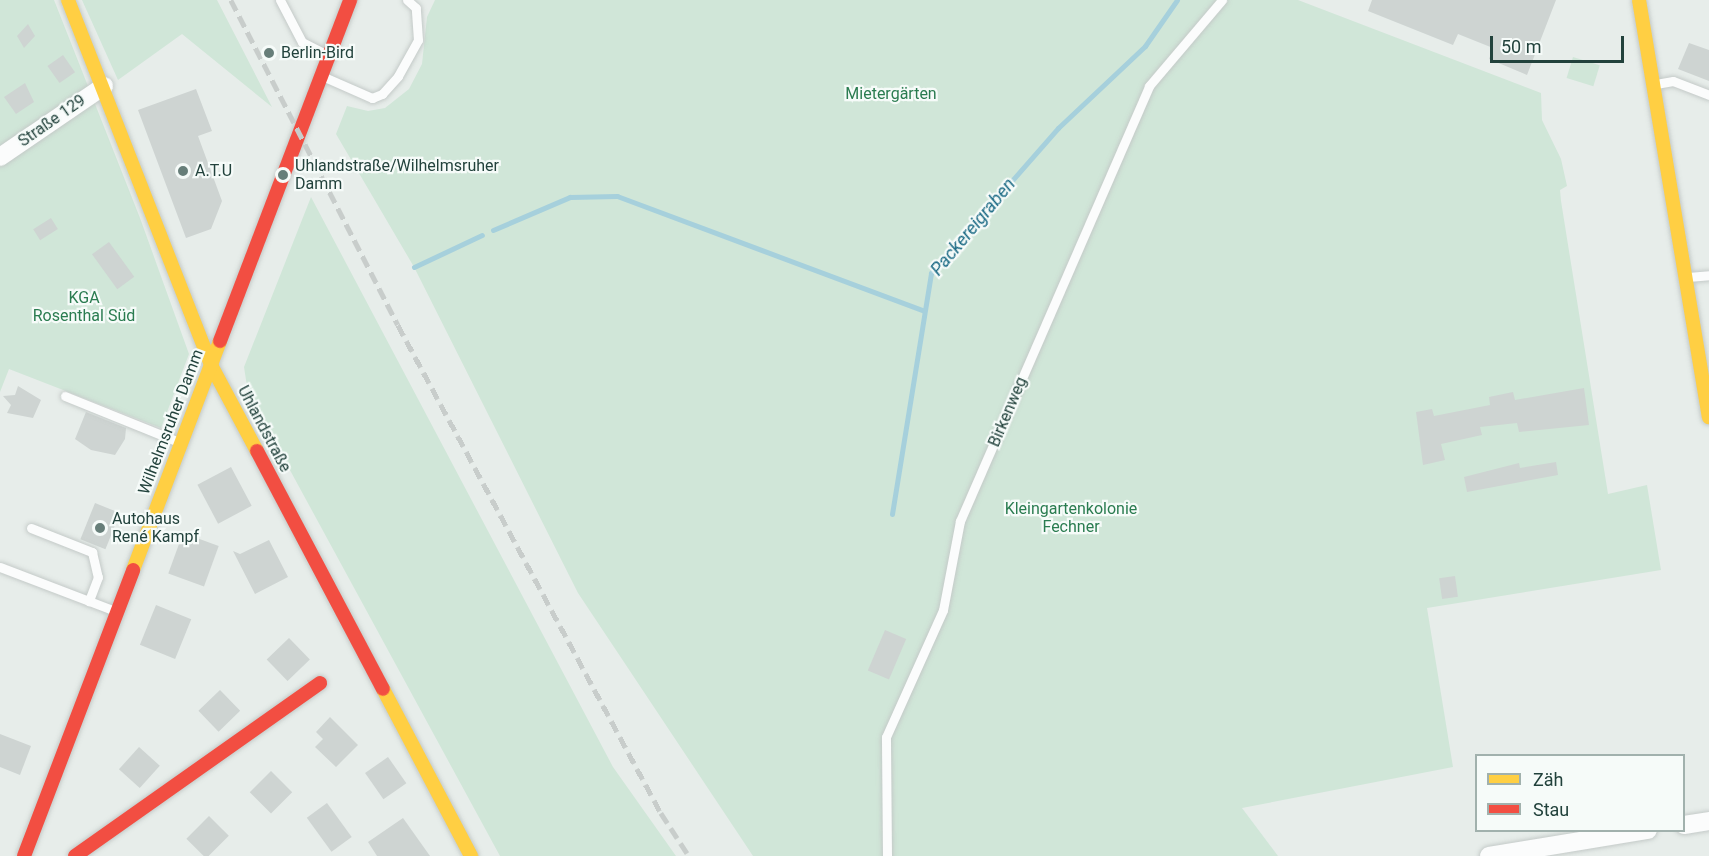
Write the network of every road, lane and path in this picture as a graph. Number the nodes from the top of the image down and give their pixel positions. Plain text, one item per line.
1 (68, 0) edge
2 (280, 0) edge
3 (350, 0) edge
4 (407, 0) edge
5 (1222, 0) edge
6 (1639, 0) edge
7 (329, 56) junction
8 (321, 76) junction
9 (1653, 85) junction
10 (104, 86) junction
11 (1709, 95) edge
12 (0, 157) edge
13 (1709, 275) edge
14 (1688, 278) junction
15 (211, 365) junction
16 (65, 396) dead end
17 (1709, 417) edge
18 (181, 443) junction
19 (31, 528) dead end
20 (0, 567) edge
21 (89, 602) junction
22 (116, 612) junction
23 (320, 683) dead end
24 (1709, 821) edge
25 (1685, 825) edge
26 (1645, 832) edge
27 (1593, 847) edge
28 (24, 856) edge
29 (75, 856) edge
30 (471, 856) edge
31 (887, 856) edge
32 (1489, 856) edge

1 - 10 street, Uhlandstraße
2 - 7 lane
3 - 7 street, Wilhelmsruher Damm
4 - 8 lane
5 - 31 lane, Birkenweg
6 - 9 street
7 - 8 street, Wilhelmsruher Damm
8 - 15 street, Wilhelmsruher Damm
9 - 11 lane
9 - 14 street
10 - 12 street, Straße 129
10 - 15 street, Uhlandstraße
13 - 14 lane
14 - 17 street
15 - 18 street, Wilhelmsruher Damm
15 - 30 street, Uhlandstraße
16 - 18 lane
18 - 22 street, Wilhelmsruher Damm
19 - 21 lane
20 - 21 lane
21 - 22 lane
22 - 28 street, Wilhelmsruher Damm
23 - 29 street
24 - 25 street
26 - 27 street
27 - 32 street

